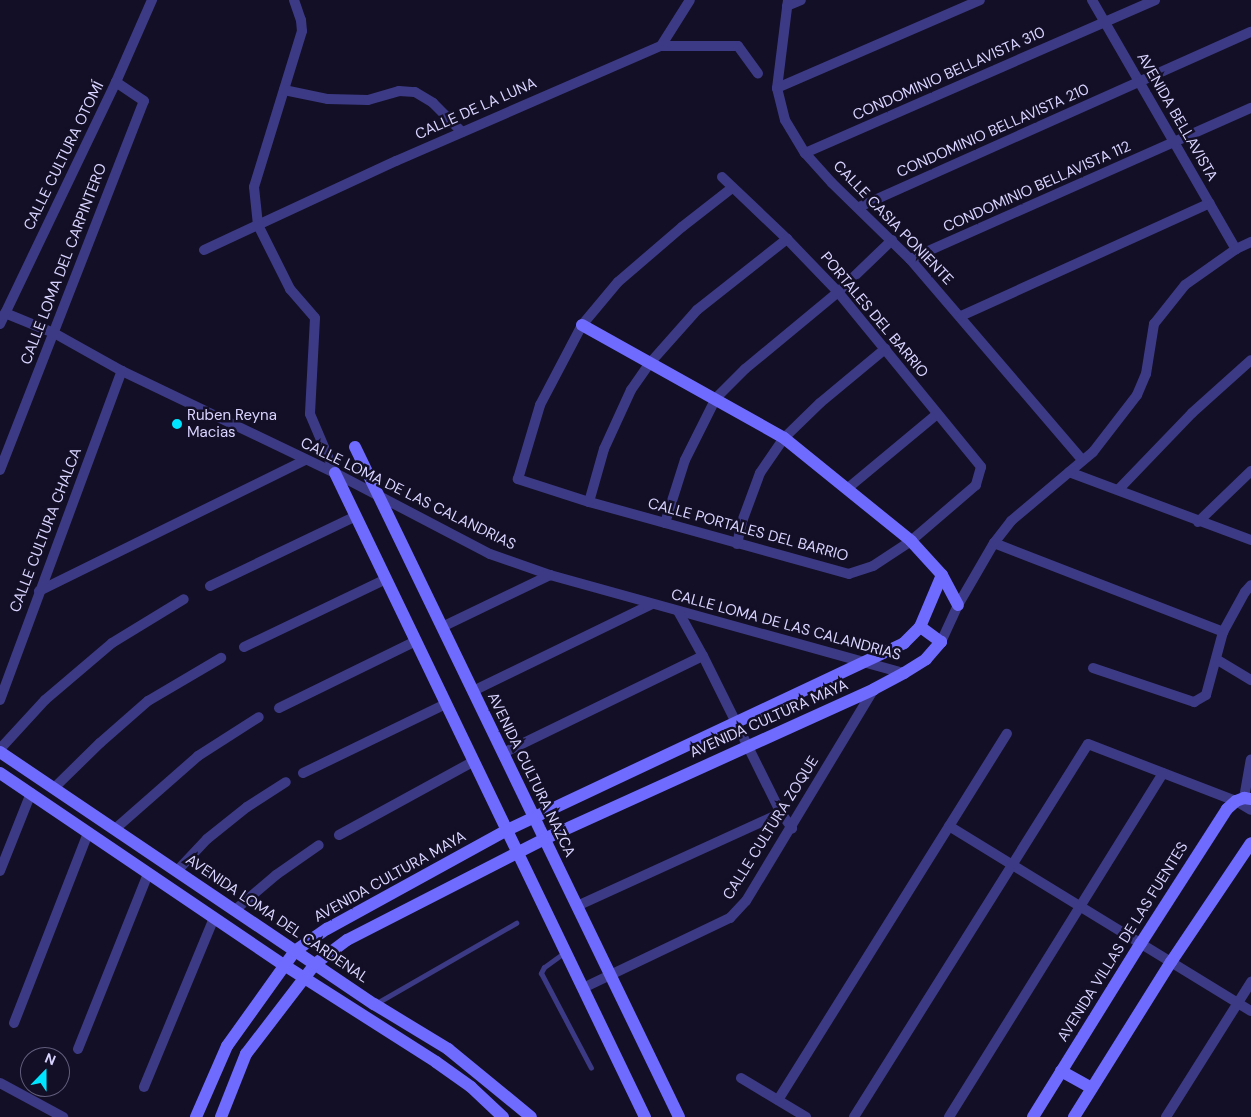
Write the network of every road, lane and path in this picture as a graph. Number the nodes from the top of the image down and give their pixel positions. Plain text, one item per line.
1 (152, 0) edge
2 (294, 0) edge
3 (690, 0) edge
4 (801, 0) edge
5 (980, 0) edge
6 (1092, 0) edge
7 (1154, 0) edge
8 (788, 3) edge
9 (1105, 22) junction
10 (1251, 32) edge
11 (661, 46) junction
12 (758, 74) dead end
13 (116, 82) junction
14 (1140, 82) junction
15 (777, 88) junction
16 (284, 90) junction
17 (1251, 108) edge
18 (462, 132) junction
19 (1175, 143) junction
20 (805, 153) junction
21 (722, 177) dead end
22 (732, 188) junction
23 (1210, 203) junction
24 (859, 207) junction
25 (258, 225) junction
26 (787, 238) junction
27 (892, 240) junction
28 (1251, 242) edge
29 (1236, 249) junction
30 (204, 250) dead end
31 (910, 259) junction
32 (838, 292) junction
33 (5, 313) junction
34 (960, 316) junction
35 (0, 324) edge
36 (582, 325) junction
37 (54, 333) junction
38 (885, 349) junction
39 (650, 362) junction
40 (1249, 364) edge
41 (122, 371) junction
42 (716, 398) junction
43 (937, 414) junction
44 (784, 438) junction
45 (354, 447) dead end
46 (306, 460) junction
47 (1082, 460) junction
48 (0, 470) edge
49 (1251, 471) edge
50 (1069, 472) junction
51 (335, 473) junction
52 (976, 485) joint
53 (848, 488) junction
54 (1118, 490) junction
55 (378, 497) junction
56 (590, 502) junction
57 (356, 516) junction
58 (1198, 522) junction
59 (665, 523) junction
60 (1251, 540) edge
61 (910, 541) junction
62 (994, 543) junction
63 (737, 544) junction
64 (550, 575) junction
65 (942, 575) junction
66 (386, 579) junction
67 (1251, 585) edge
68 (210, 586) dead end
69 (39, 591) junction
70 (184, 598) dead end
71 (652, 604) junction
72 (958, 605) junction
73 (678, 611) junction
74 (442, 627) junction
75 (920, 627) junction
76 (1222, 632) junction
77 (416, 641) junction
78 (941, 642) junction
79 (244, 647) dead end
80 (704, 656) junction
81 (221, 658) dead end
82 (1216, 659) junction
83 (862, 662) junction
84 (1093, 668) dead end
85 (904, 673) junction
86 (1251, 680) edge
87 (874, 689) junction
88 (473, 691) junction
89 (0, 700) edge
90 (446, 704) junction
91 (279, 708) dead end
92 (259, 717) dead end
93 (736, 722) junction
94 (1006, 734) dead end
95 (747, 746) junction
96 (0, 750) edge
97 (503, 753) junction
98 (1251, 760) edge
99 (474, 761) junction
100 (0, 773) edge
101 (1164, 773) junction
102 (303, 774) dead end
103 (286, 782) dead end
104 (55, 788) junction
105 (31, 793) junction
106 (1244, 799) edge
107 (1251, 810) edge
108 (781, 813) junction
109 (534, 817) junction
110 (950, 826) junction
111 (792, 828) junction
112 (115, 829) junction
113 (507, 830) junction
114 (88, 833) junction
115 (339, 834) dead end
116 (544, 839) junction
117 (1251, 843) edge
118 (319, 845) dead end
119 (517, 852) junction
120 (1013, 864) junction
121 (0, 871) edge
122 (177, 871) junction
123 (148, 874) junction
124 (577, 906) junction
125 (1080, 906) junction
126 (235, 910) junction
127 (214, 918) junction
128 (516, 923) dead end
129 (1141, 943) junction
130 (295, 951) junction
131 (566, 952) junction
132 (1171, 962) junction
133 (315, 964) junction
134 (284, 965) junction
135 (610, 976) junction
136 (303, 978) junction
137 (1251, 982) edge
138 (583, 988) junction
139 (1238, 1002) junction
140 (374, 1004) junction
141 (1251, 1010) edge
142 (14, 1022) dead end
143 (78, 1049) dead end
144 (448, 1049) junction
145 (436, 1062) junction
146 (591, 1068) dead end
147 (1061, 1071) junction
148 (482, 1075) junction
149 (741, 1078) dead end
150 (0, 1083) edge
151 (144, 1087) dead end
152 (471, 1087) junction
153 (1092, 1088) junction
154 (778, 1100) junction
155 (63, 1117) edge
156 (196, 1117) edge
157 (221, 1117) edge
158 (503, 1117) edge
159 (531, 1117) edge
160 (645, 1117) edge
161 (679, 1117) edge
162 (806, 1117) edge
163 (854, 1117) edge
164 (949, 1117) edge
165 (1033, 1117) edge
166 (1074, 1117) edge
167 (1166, 1117) edge

1 - 13 street, CALLE CULTURA OTOMÍ
2 - 16 street
3 - 11 street
4 - 8 street
5 - 15 street
6 - 9 street, AVENIDA BELLAVISTA
7 - 9 street, CONDOMINIO BELLAVISTA 310
8 - 15 street, CALLE CASIA PONIENTE
9 - 14 street, AVENIDA BELLAVISTA
9 - 20 street, CONDOMINIO BELLAVISTA 310
10 - 14 street, CONDOMINIO BELLAVISTA 210
11 - 12 street, CALLE DE LA LUNA
11 - 18 street, CALLE DE LA LUNA
13 - 33 street, CALLE CULTURA OTOMÍ
13 - 37 street, CALLE LOMA DEL CARPINTERO
14 - 19 street, AVENIDA BELLAVISTA
14 - 24 street, CONDOMINIO BELLAVISTA 210
15 - 20 street, CALLE CASIA PONIENTE
16 - 18 street
16 - 25 street
17 - 19 street, CONDOMINIO BELLAVISTA 112
18 - 25 street, CALLE DE LA LUNA
19 - 23 street, AVENIDA BELLAVISTA
19 - 31 street, CONDOMINIO BELLAVISTA 112
20 - 24 street, CALLE CASIA PONIENTE
21 - 22 street, PORTALES DEL BARRIO
22 - 26 street, PORTALES DEL BARRIO
22 - 36 street
23 - 29 street, AVENIDA BELLAVISTA
23 - 34 street
24 - 27 street, CALLE CASIA PONIENTE
25 - 30 street, CALLE DE LA LUNA
25 - 51 street
26 - 32 street, PORTALES DEL BARRIO
26 - 39 street
27 - 31 street, CALLE CASIA PONIENTE
27 - 32 street
28 - 29 street, AVENIDA CULTURA MAYA
29 - 47 street, AVENIDA CULTURA MAYA
31 - 34 street, CALLE CASIA PONIENTE
32 - 38 street, PORTALES DEL BARRIO
32 - 42 street
33 - 35 street, CALLE CULTURA OTOMÍ
33 - 37 street, CALLE LOMA DE LAS CALANDRIAS
34 - 47 street, CALLE CASIA PONIENTE
36 - 39 street
36 - 56 street, CALLE PORTALES DEL BARRIO
37 - 41 street, CALLE LOMA DE LAS CALANDRIAS
37 - 48 street, CALLE LOMA DEL CARPINTERO
38 - 43 street, PORTALES DEL BARRIO
38 - 44 street
39 - 42 street
39 - 56 street
40 - 54 street
41 - 46 street, CALLE LOMA DE LAS CALANDRIAS
41 - 69 street, CALLE CULTURA CHALCA
42 - 44 street
42 - 59 street
43 - 52 street, PORTALES DEL BARRIO
43 - 53 street
44 - 53 street
44 - 63 street
45 - 55 street, AVENIDA CULTURA NAZCA
46 - 51 street, CALLE LOMA DE LAS CALANDRIAS
46 - 69 street
47 - 50 street, AVENIDA CULTURA MAYA
49 - 58 street
50 - 54 street
50 - 62 street, AVENIDA CULTURA MAYA
51 - 55 street, CALLE LOMA DE LAS CALANDRIAS
51 - 57 street
52 - 61 street, CALLE PORTALES DEL BARRIO
53 - 61 street
54 - 58 street
55 - 64 street, CALLE LOMA DE LAS CALANDRIAS
55 - 74 street, AVENIDA CULTURA NAZCA
56 - 59 street, CALLE PORTALES DEL BARRIO
57 - 66 street
57 - 68 street
58 - 60 street
59 - 63 street, CALLE PORTALES DEL BARRIO
61 - 63 street, CALLE PORTALES DEL BARRIO
61 - 65 street
62 - 72 street, AVENIDA CULTURA MAYA
62 - 76 street
64 - 71 street, CALLE LOMA DE LAS CALANDRIAS
64 - 74 street
65 - 72 street
65 - 75 street, AVENIDA CULTURA MAYA
66 - 77 street
66 - 79 street
67 - 76 street
69 - 89 street, CALLE CULTURA CHALCA
70 - 96 street
71 - 73 street, CALLE LOMA DE LAS CALANDRIAS
71 - 88 street
72 - 78 street, AVENIDA CULTURA MAYA
73 - 80 street
73 - 83 street, CALLE LOMA DE LAS CALANDRIAS
74 - 88 street, AVENIDA CULTURA NAZCA
75 - 78 street
75 - 83 street, AVENIDA CULTURA MAYA
76 - 82 street
77 - 90 street
77 - 91 street
78 - 85 street, AVENIDA CULTURA MAYA
80 - 93 street
80 - 97 street
81 - 104 street
82 - 84 street
82 - 86 street
83 - 85 street, CALLE LOMA DE LAS CALANDRIAS
83 - 93 street, AVENIDA CULTURA MAYA
85 - 87 street, AVENIDA CULTURA MAYA
87 - 95 street, AVENIDA CULTURA MAYA
87 - 111 street, CALLE CULTURA ZOQUE
88 - 97 street, AVENIDA CULTURA NAZCA
90 - 99 street
90 - 102 street
92 - 112 street
93 - 95 street
93 - 109 street, AVENIDA CULTURA MAYA
94 - 110 street
95 - 108 street
95 - 116 street, AVENIDA CULTURA MAYA
96 - 104 street, AVENIDA LOMA DEL CARDENAL
97 - 109 street, AVENIDA CULTURA NAZCA
98 - 106 street
99 - 113 street
99 - 115 street
100 - 105 street
101 - 106 street
101 - 120 street
101 - 125 street
103 - 122 street
104 - 112 street, AVENIDA LOMA DEL CARDENAL
105 - 114 street
105 - 121 street
106 - 107 street
106 - 129 street, AVENIDA VILLAS DE LAS FUENTES
108 - 111 street
108 - 124 street
109 - 113 street, AVENIDA CULTURA MAYA
109 - 116 street, AVENIDA CULTURA NAZCA
110 - 120 street
110 - 154 street
111 - 135 street, CALLE CULTURA ZOQUE
112 - 122 street, AVENIDA LOMA DEL CARDENAL
113 - 119 street
113 - 130 street, AVENIDA CULTURA MAYA
114 - 123 street
114 - 142 street
116 - 119 street, AVENIDA CULTURA MAYA
116 - 124 street, AVENIDA CULTURA NAZCA
117 - 132 street
118 - 126 street
119 - 131 street
119 - 133 street, AVENIDA CULTURA MAYA
120 - 125 street
120 - 163 street
122 - 126 street, AVENIDA LOMA DEL CARDENAL
123 - 127 street
123 - 143 street
124 - 135 street, AVENIDA CULTURA NAZCA
125 - 129 street
125 - 164 street
126 - 130 street, AVENIDA LOMA DEL CARDENAL
127 - 134 street
127 - 151 street
128 - 140 lane
129 - 132 street
129 - 147 street, AVENIDA VILLAS DE LAS FUENTES
130 - 133 street, AVENIDA LOMA DEL CARDENAL
130 - 134 street, AVENIDA CULTURA MAYA
131 - 138 street
131 - 146 lane
132 - 139 street
132 - 153 street
133 - 136 street, AVENIDA CULTURA MAYA
133 - 140 street, AVENIDA LOMA DEL CARDENAL
134 - 136 street
134 - 156 street, AVENIDA CULTURA MAYA
135 - 138 street, CALLE CULTURA ZOQUE
135 - 161 street, AVENIDA CULTURA NAZCA
136 - 145 street
136 - 157 street, AVENIDA CULTURA MAYA
137 - 139 street
138 - 160 street
139 - 141 street
139 - 167 street
140 - 144 street, AVENIDA LOMA DEL CARDENAL
144 - 145 street
144 - 148 street, AVENIDA LOMA DEL CARDENAL
145 - 152 street
147 - 153 street
147 - 165 street, AVENIDA VILLAS DE LAS FUENTES
148 - 152 street
148 - 159 street, AVENIDA LOMA DEL CARDENAL
149 - 154 street
150 - 155 street
152 - 158 street
153 - 166 street
154 - 162 street

